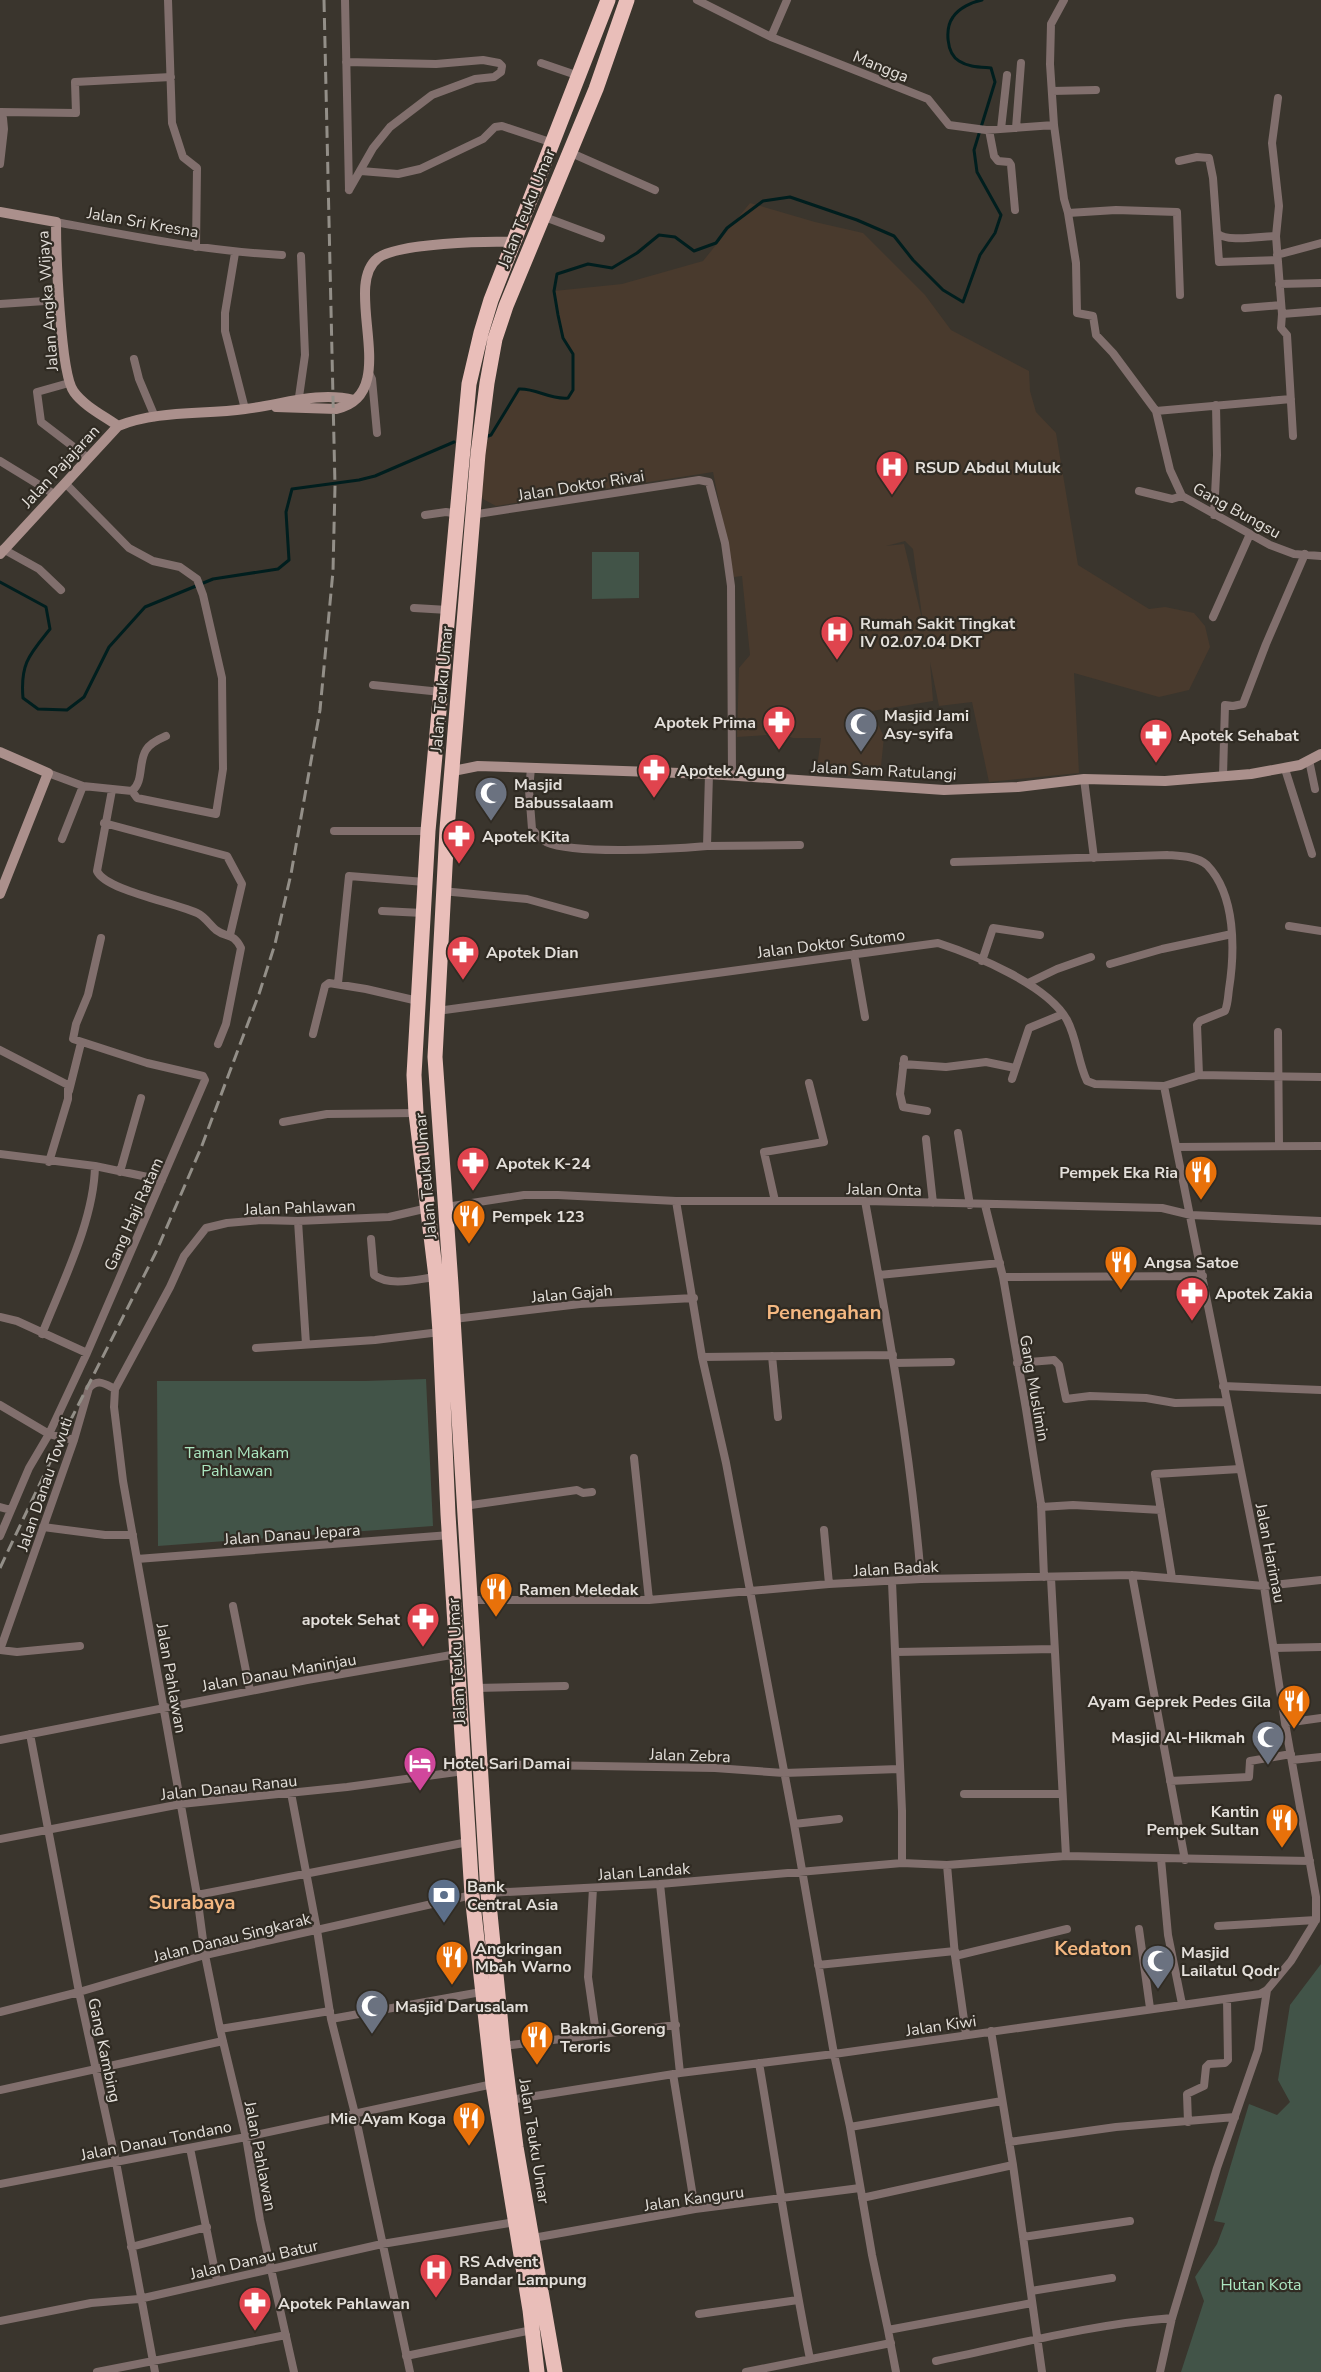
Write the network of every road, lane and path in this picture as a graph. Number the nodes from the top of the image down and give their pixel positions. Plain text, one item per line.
1 (168, 0) edge
2 (345, 0) edge
3 (608, 0) edge
4 (627, 0) edge
5 (697, 0) edge
6 (787, 0) edge
7 (1064, 0) edge
8 (771, 37) junction
9 (346, 62) junction
10 (542, 63) dead end
11 (1021, 63) dead end
12 (1008, 75) dead end
13 (579, 76) junction
14 (171, 77) junction
15 (1095, 90) dead end
16 (1052, 91) junction
17 (1278, 98) dead end
18 (0, 114) edge
19 (1054, 125) junction
20 (1016, 128) junction
21 (1000, 129) junction
22 (988, 130) junction
23 (553, 143) junction
24 (569, 152) junction
25 (1179, 161) dead end
26 (0, 164) edge
27 (361, 171) junction
28 (655, 190) dead end
29 (1015, 210) dead end
30 (0, 212) edge
31 (1068, 213) junction
32 (542, 216) junction
33 (56, 222) junction
34 (1217, 233) junction
35 (1276, 236) junction
36 (601, 238) dead end
37 (514, 242) junction
38 (1321, 243) edge
39 (196, 247) junction
40 (235, 253) junction
41 (282, 255) dead end
42 (301, 256) dead end
43 (1277, 257) junction
44 (1321, 283) edge
45 (1279, 284) junction
46 (1180, 295) dead end
47 (60, 300) junction
48 (0, 303) edge
49 (1281, 305) junction
50 (1245, 308) dead end
51 (1321, 310) edge
52 (1282, 314) junction
53 (134, 359) dead end
54 (369, 374) junction
55 (69, 383) junction
56 (1292, 399) junction
57 (298, 403) junction
58 (1216, 405) junction
59 (244, 410) junction
60 (1155, 411) junction
61 (155, 417) junction
62 (118, 426) junction
63 (376, 433) dead end
64 (1293, 436) dead end
65 (88, 458) junction
66 (0, 461) edge
67 (65, 483) junction
68 (1138, 491) dead end
69 (54, 494) junction
70 (1182, 496) junction
71 (456, 514) junction
72 (425, 515) dead end
73 (473, 515) junction
74 (1214, 515) junction
75 (1250, 534) junction
76 (1, 551) edge
77 (1305, 555) junction
78 (1321, 556) edge
79 (61, 590) dead end
80 (414, 608) dead end
81 (448, 610) junction
82 (1213, 617) dead end
83 (460, 680) junction
84 (373, 685) dead end
85 (441, 686) junction
86 (436, 734) junction
87 (455, 735) junction
88 (166, 736) dead end
89 (0, 752) edge
90 (453, 753) junction
91 (1321, 754) edge
92 (1309, 760) junction
93 (478, 766) junction
94 (531, 768) junction
95 (1285, 769) junction
96 (453, 771) junction
97 (48, 773) junction
98 (709, 774) junction
99 (732, 776) junction
100 (1223, 776) junction
101 (1084, 779) junction
102 (83, 786) junction
103 (1315, 789) dead end
104 (111, 790) junction
105 (132, 791) junction
106 (104, 823) junction
107 (334, 831) dead end
108 (428, 831) junction
109 (62, 839) dead end
110 (800, 845) dead end
111 (707, 846) junction
112 (1312, 854) dead end
113 (1094, 858) junction
114 (954, 862) dead end
115 (425, 882) junction
116 (442, 891) junction
117 (0, 894) edge
118 (382, 911) dead end
119 (423, 913) junction
120 (585, 915) dead end
121 (1289, 926) dead end
122 (1321, 931) edge
123 (1232, 934) junction
124 (230, 935) junction
125 (1040, 935) dead end
126 (101, 938) dead end
127 (854, 954) junction
128 (1091, 957) dead end
129 (982, 961) junction
130 (1110, 964) dead end
131 (338, 983) junction
132 (1028, 983) junction
133 (418, 1001) junction
134 (436, 1011) junction
135 (1063, 1014) junction
136 (865, 1017) dead end
137 (1278, 1032) dead end
138 (313, 1034) dead end
139 (81, 1043) junction
140 (218, 1044) dead end
141 (0, 1050) edge
142 (1015, 1068) junction
143 (208, 1070) dead end
144 (1199, 1076) junction
145 (1278, 1076) junction
146 (1321, 1077) edge
147 (1012, 1079) dead end
148 (205, 1083) junction
149 (809, 1083) dead end
150 (1164, 1086) junction
151 (69, 1092) junction
152 (141, 1098) dead end
153 (927, 1111) dead end
154 (416, 1113) junction
155 (283, 1122) dead end
156 (958, 1132) dead end
157 (926, 1139) dead end
158 (1279, 1145) junction
159 (1321, 1146) edge
160 (1177, 1147) junction
161 (0, 1154) edge
162 (49, 1162) junction
163 (95, 1166) junction
164 (120, 1172) junction
165 (162, 1180) junction
166 (676, 1201) junction
167 (775, 1201) junction
168 (865, 1201) junction
169 (933, 1203) junction
170 (970, 1205) junction
171 (985, 1205) junction
172 (446, 1207) junction
173 (428, 1209) junction
174 (1191, 1215) junction
175 (298, 1221) junction
176 (1321, 1221) edge
177 (371, 1239) dead end
178 (1000, 1263) junction
179 (879, 1275) junction
180 (1203, 1276) junction
181 (436, 1277) junction
182 (1003, 1277) junction
183 (694, 1299) junction
184 (0, 1317) edge
185 (453, 1319) junction
186 (441, 1332) junction
187 (42, 1334) junction
188 (306, 1344) junction
189 (256, 1348) dead end
190 (87, 1353) junction
191 (772, 1356) junction
192 (702, 1357) junction
193 (893, 1359) junction
194 (951, 1362) dead end
195 (1017, 1363) junction
196 (449, 1370) junction
197 (1224, 1386) junction
198 (115, 1389) junction
199 (1321, 1390) edge
200 (1226, 1402) junction
201 (0, 1405) edge
202 (778, 1417) dead end
203 (49, 1434) junction
204 (74, 1440) junction
205 (634, 1458) dead end
206 (1240, 1469) junction
207 (592, 1492) dead end
208 (456, 1506) junction
209 (0, 1507) edge
210 (1041, 1507) junction
211 (11, 1510) junction
212 (1161, 1510) junction
213 (43, 1527) junction
214 (824, 1530) dead end
215 (133, 1535) junction
216 (450, 1535) junction
217 (0, 1536) edge
218 (137, 1559) junction
219 (1132, 1575) junction
220 (1047, 1578) junction
221 (1172, 1578) junction
222 (921, 1580) junction
223 (1321, 1580) edge
224 (892, 1582) junction
225 (829, 1584) junction
226 (1264, 1586) junction
227 (750, 1593) junction
228 (471, 1600) junction
229 (649, 1600) junction
230 (233, 1606) dead end
231 (80, 1646) dead end
232 (1321, 1647) edge
233 (1274, 1648) junction
234 (1054, 1649) junction
235 (0, 1650) edge
236 (896, 1652) junction
237 (457, 1654) junction
238 (564, 1686) dead end
239 (476, 1688) junction
240 (250, 1691) junction
241 (163, 1708) junction
242 (1321, 1718) edge
243 (1285, 1723) junction
244 (30, 1734) junction
245 (0, 1740) edge
246 (1291, 1757) junction
247 (1321, 1757) edge
248 (480, 1764) junction
249 (898, 1769) junction
250 (464, 1771) junction
251 (784, 1773) junction
252 (1170, 1781) junction
253 (291, 1793) junction
254 (963, 1794) dead end
255 (1062, 1794) junction
256 (181, 1804) junction
257 (839, 1819) dead end
258 (794, 1824) junction
259 (49, 1829) junction
260 (0, 1839) edge
261 (468, 1842) junction
262 (1066, 1856) junction
263 (1161, 1859) junction
264 (1185, 1860) junction
265 (1310, 1861) junction
266 (902, 1863) junction
267 (947, 1865) junction
268 (801, 1873) junction
269 (307, 1874) junction
270 (660, 1884) junction
271 (593, 1888) junction
272 (488, 1893) junction
273 (197, 1895) junction
274 (472, 1895) junction
275 (1319, 1897) edge
276 (1316, 1920) junction
277 (1218, 1926) dead end
278 (1067, 1929) dead end
279 (1139, 1929) dead end
280 (317, 1930) junction
281 (955, 1953) junction
282 (205, 1955) junction
283 (818, 1965) junction
284 (1267, 1990) junction
285 (79, 1992) junction
286 (481, 1992) junction
287 (1227, 1999) junction
288 (1182, 2004) junction
289 (1150, 2008) junction
290 (0, 2012) edge
291 (330, 2015) junction
292 (676, 2025) junction
293 (220, 2029) junction
294 (991, 2031) junction
295 (596, 2033) junction
296 (966, 2034) junction
297 (223, 2042) junction
298 (503, 2046) junction
299 (834, 2054) junction
300 (759, 2063) junction
301 (95, 2069) junction
302 (677, 2074) junction
303 (493, 2084) junction
304 (0, 2090) edge
305 (510, 2100) junction
306 (1002, 2101) junction
307 (355, 2114) junction
308 (1235, 2117) junction
309 (1188, 2122) junction
310 (850, 2127) junction
311 (246, 2137) junction
312 (1009, 2142) junction
313 (190, 2148) junction
314 (509, 2148) junction
315 (116, 2162) junction
316 (1013, 2165) junction
317 (514, 2173) junction
318 (0, 2184) edge
319 (860, 2188) junction
320 (862, 2198) junction
321 (783, 2199) junction
322 (695, 2209) junction
323 (1130, 2221) dead end
324 (514, 2222) junction
325 (207, 2227) junction
326 (533, 2238) junction
327 (1023, 2238) junction
328 (382, 2244) junction
329 (130, 2247) junction
330 (272, 2268) junction
331 (1112, 2278) dead end
332 (218, 2282) junction
333 (1031, 2291) junction
334 (140, 2300) junction
335 (798, 2300) junction
336 (1032, 2303) junction
337 (699, 2314) dead end
338 (1172, 2318) junction
339 (0, 2321) edge
340 (532, 2330) junction
341 (888, 2330) junction
342 (286, 2335) junction
343 (1037, 2339) junction
344 (891, 2343) junction
345 (406, 2356) junction
346 (810, 2359) junction
347 (936, 2361) dead end
348 (152, 2362) junction
349 (762, 2371) edge
350 (97, 2372) edge
351 (154, 2372) edge
352 (294, 2372) edge
353 (410, 2372) edge
354 (537, 2372) edge
355 (555, 2372) edge
356 (746, 2372) edge
357 (896, 2372) edge
358 (1042, 2372) edge
359 (1161, 2372) edge

1 - 14 street
2 - 9 street
3 - 13 highway, Jalan Teuku Umar
4 - 24 highway, Jalan Teuku Umar
5 - 8 street, Mangga
6 - 8 street
7 - 16 street
8 - 22 street, Mangga
9 - 27 street
9 - 27 street
10 - 13 street
11 - 20 street
12 - 21 street
13 - 23 highway, Jalan Teuku Umar
14 - 18 street
14 - 39 street
15 - 16 street
16 - 19 street
17 - 35 street
18 - 26 street
19 - 20 street, Mangga
19 - 31 street
20 - 21 street, Mangga
21 - 22 street, Mangga
22 - 29 street
23 - 27 street
23 - 37 highway, Jalan Teuku Umar
24 - 28 street
24 - 32 highway, Jalan Teuku Umar
25 - 34 street
30 - 33 street, Jalan Sri Kresna
31 - 46 street
31 - 60 street, Gang Bungsu
32 - 36 street
32 - 73 highway, Jalan Teuku Umar
33 - 39 street, Jalan Sri Kresna
33 - 47 street, Jalan Angka Wijaya
34 - 35 street
34 - 43 street
35 - 43 street
37 - 54 street
37 - 71 highway, Jalan Teuku Umar
38 - 43 street
39 - 40 street, Jalan Sri Kresna
40 - 41 street, Jalan Sri Kresna
40 - 59 street
42 - 57 street
43 - 45 street
44 - 45 street
45 - 49 street
47 - 48 street
47 - 55 street, Jalan Angka Wijaya
49 - 50 street
49 - 52 street
51 - 52 street
52 - 56 street
53 - 61 street
54 - 57 street, Jalan Pajajaran
54 - 63 street
55 - 62 street, Jalan Angka Wijaya
55 - 65 street
56 - 58 street
56 - 64 street
57 - 59 street, Jalan Pajajaran
58 - 60 street
58 - 74 street
59 - 61 street, Jalan Pajajaran
60 - 70 street, Gang Bungsu
61 - 62 street, Jalan Pajajaran
62 - 65 street, Jalan Pajajaran
65 - 67 street, Jalan Pajajaran
66 - 69 street
67 - 69 street, Jalan Pajajaran
67 - 105 street
68 - 70 street
69 - 76 street, Jalan Pajajaran
70 - 74 street, Gang Bungsu
71 - 72 street, Jalan Doktor Rivai
71 - 73 street, Jalan Doktor Rivai
71 - 81 highway, Jalan Teuku Umar
73 - 83 highway, Jalan Teuku Umar
73 - 99 street, Jalan Doktor Rivai
74 - 75 street, Gang Bungsu
75 - 77 street, Gang Bungsu
75 - 82 street
76 - 79 street
77 - 78 street, Gang Bungsu
77 - 100 street
80 - 81 street
81 - 85 highway, Jalan Teuku Umar
83 - 85 highway
83 - 87 highway, Jalan Teuku Umar
84 - 85 street
85 - 86 highway, Jalan Teuku Umar
86 - 87 highway
86 - 108 highway, Jalan Teuku Umar
87 - 90 highway, Jalan Teuku Umar
88 - 105 street
89 - 97 street
90 - 93 street, Jalan Sam Ratulangi
90 - 96 highway, Jalan Teuku Umar
91 - 92 street, Jalan Sam Ratulangi
92 - 95 street, Jalan Sam Ratulangi
92 - 103 street
93 - 94 street, Jalan Sam Ratulangi
93 - 96 street, Jalan Sam Ratulangi
94 - 98 street, Jalan Sam Ratulangi
94 - 111 street
95 - 100 street, Jalan Sam Ratulangi
95 - 112 street
96 - 116 highway, Jalan Teuku Umar
97 - 102 street
97 - 117 street
98 - 99 street, Jalan Sam Ratulangi
98 - 111 street
99 - 101 street, Jalan Sam Ratulangi
100 - 101 street, Jalan Sam Ratulangi
101 - 113 street
102 - 104 street
102 - 109 street
104 - 105 street
104 - 106 street
106 - 124 street
106 - 124 street
107 - 108 street
108 - 115 highway, Jalan Teuku Umar
110 - 111 street
113 - 114 street
113 - 123 street
115 - 119 highway, Jalan Teuku Umar
115 - 131 street
116 - 120 street
116 - 134 highway, Jalan Teuku Umar
118 - 119 street
119 - 133 highway, Jalan Teuku Umar
121 - 122 street
123 - 130 street
123 - 144 street
124 - 140 street
125 - 129 street
126 - 139 street
127 - 129 street, Jalan Doktor Sutomo
127 - 134 street, Jalan Doktor Sutomo
127 - 136 street
128 - 132 street
129 - 132 street, Jalan Doktor Sutomo
131 - 133 street
131 - 138 street
132 - 135 street, Jalan Doktor Sutomo
133 - 154 highway, Jalan Teuku Umar
134 - 172 highway, Jalan Teuku Umar
135 - 142 street
135 - 150 street, Jalan Doktor Sutomo
137 - 145 street
139 - 148 street
139 - 151 street
141 - 151 street
142 - 147 street
142 - 153 street
143 - 148 street, Gang Haji Ratam
144 - 145 street
144 - 150 street
145 - 146 street
145 - 158 street
148 - 165 street, Gang Haji Ratam
149 - 167 street
150 - 160 street, Jalan Harimau
151 - 162 street
152 - 164 street
154 - 155 street
154 - 173 highway, Jalan Teuku Umar
156 - 170 street
157 - 169 street
158 - 159 street
158 - 160 street
160 - 174 street, Jalan Harimau
161 - 162 street
162 - 163 street
163 - 164 street
163 - 187 street
164 - 165 street
165 - 190 street, Gang Haji Ratam
166 - 167 street, Jalan Onta
166 - 172 street, Jalan Onta
166 - 183 street
167 - 168 street, Jalan Onta
168 - 169 street, Jalan Onta
168 - 179 street
169 - 170 street, Jalan Onta
170 - 171 street, Jalan Onta
171 - 174 street, Jalan Onta
171 - 178 street, Gang Muslimin
172 - 185 highway, Jalan Teuku Umar
173 - 175 street, Jalan Pahlawan
173 - 181 highway, Jalan Teuku Umar
174 - 176 street, Jalan Onta
174 - 180 street, Jalan Harimau
175 - 188 street
175 - 198 street, Jalan Pahlawan
177 - 181 street
178 - 179 street
178 - 182 street, Gang Muslimin
179 - 193 street
180 - 182 street
180 - 197 street, Jalan Harimau
181 - 186 highway, Jalan Teuku Umar
182 - 195 street, Gang Muslimin
183 - 185 street, Jalan Gajah
183 - 192 street
184 - 187 street
185 - 196 highway, Jalan Teuku Umar
186 - 188 street
186 - 196 highway, Jalan Teuku Umar
187 - 190 street
188 - 189 street
190 - 203 street, Gang Haji Ratam
191 - 192 street
191 - 193 street
191 - 202 street
192 - 227 street
193 - 194 street
193 - 222 street
195 - 200 street
195 - 210 street, Gang Muslimin
196 - 208 highway, Jalan Teuku Umar
197 - 199 street
197 - 200 street, Jalan Harimau
198 - 204 street, Jalan Danau Towuti
198 - 215 street, Jalan Pahlawan
200 - 206 street, Jalan Harimau
201 - 203 street
203 - 204 street
203 - 211 street, Gang Haji Ratam
204 - 213 street, Jalan Danau Towuti
205 - 229 street
206 - 212 street
206 - 226 street, Jalan Harimau
207 - 208 street
208 - 216 highway, Jalan Teuku Umar
208 - 228 highway, Jalan Teuku Umar
209 - 211 street
210 - 212 street
210 - 220 street, Gang Muslimin
211 - 217 street, Gang Haji Ratam
212 - 221 street
213 - 215 street
213 - 235 street, Jalan Danau Towuti
214 - 225 street
215 - 218 street, Jalan Pahlawan
216 - 218 street, Jalan Danau Jepara
216 - 237 highway, Jalan Teuku Umar
218 - 241 street, Jalan Pahlawan
219 - 220 street, Jalan Badak
219 - 221 street, Jalan Badak
219 - 252 street
220 - 222 street, Jalan Badak
220 - 234 street, Gang Muslimin
221 - 226 street, Jalan Badak
222 - 224 street, Jalan Badak
223 - 226 street, Jalan Badak
224 - 225 street, Jalan Badak
224 - 236 street
225 - 227 street, Jalan Badak
226 - 233 street, Jalan Harimau
227 - 229 street, Jalan Badak
227 - 251 street
228 - 229 street, Jalan Badak
228 - 239 highway, Jalan Teuku Umar
230 - 240 street
231 - 235 street
232 - 233 street
233 - 243 street, Jalan Harimau
234 - 236 street
234 - 255 street, Gang Muslimin
236 - 249 street
237 - 240 street, Jalan Danau Maninjau
237 - 250 highway, Jalan Teuku Umar
238 - 239 street
239 - 248 highway, Jalan Teuku Umar
240 - 241 street, Jalan Danau Maninjau
241 - 244 street, Jalan Danau Maninjau
241 - 256 street, Jalan Pahlawan
242 - 243 street
243 - 246 street, Jalan Harimau
244 - 245 street, Jalan Danau Maninjau
244 - 259 street, Gang Kambing
246 - 247 street
246 - 252 street
246 - 265 street, Jalan Harimau
248 - 251 street, Jalan Zebra
248 - 272 highway, Jalan Teuku Umar
249 - 251 street, Jalan Zebra
249 - 266 street
250 - 253 street, Jalan Danau Ranau
250 - 261 highway, Jalan Teuku Umar
251 - 258 street
252 - 264 street
253 - 256 street, Jalan Danau Ranau
253 - 269 street
254 - 255 street
255 - 262 street, Gang Muslimin
256 - 259 street, Jalan Danau Ranau
256 - 273 street, Jalan Pahlawan
257 - 258 street
258 - 268 street
259 - 260 street, Jalan Danau Ranau
259 - 285 street, Gang Kambing
261 - 269 street
261 - 274 highway, Jalan Teuku Umar
262 - 263 street, Jalan Landak
262 - 267 street, Jalan Landak
263 - 264 street, Jalan Landak
263 - 288 street
264 - 265 street, Jalan Landak
265 - 275 street, Jalan Harimau
266 - 267 street, Jalan Landak
266 - 268 street, Jalan Landak
267 - 281 street
268 - 270 street, Jalan Landak
268 - 283 street
269 - 273 street
269 - 280 street
270 - 271 street, Jalan Landak
270 - 292 street
271 - 272 street, Jalan Landak
271 - 295 street
272 - 298 highway, Jalan Teuku Umar
273 - 282 street, Jalan Pahlawan
274 - 280 street, Jalan Danau Singkarak
274 - 286 highway, Jalan Teuku Umar
275 - 276 street
276 - 277 street
276 - 284 street
278 - 281 street
279 - 289 street
280 - 282 street, Jalan Danau Singkarak
280 - 291 street
281 - 283 street
281 - 296 street
282 - 285 street, Jalan Danau Singkarak
282 - 293 street, Jalan Pahlawan
283 - 299 street
284 - 287 street, Jalan Kiwi
284 - 308 street
285 - 290 street, Jalan Danau Singkarak
285 - 301 street, Gang Kambing
286 - 291 street
286 - 303 highway, Jalan Teuku Umar
287 - 288 street, Jalan Kiwi
287 - 309 street
288 - 289 street, Jalan Kiwi
289 - 294 street, Jalan Kiwi
291 - 293 street
291 - 307 street
292 - 295 street
292 - 302 street
293 - 297 street, Jalan Pahlawan
294 - 296 street, Jalan Kiwi
294 - 306 street
295 - 298 street
296 - 299 street, Jalan Kiwi
297 - 301 street
297 - 311 street, Jalan Pahlawan
298 - 305 highway, Jalan Teuku Umar
299 - 300 street, Jalan Kiwi
299 - 310 street
300 - 302 street, Jalan Kiwi
300 - 321 street
301 - 304 street
301 - 315 street, Gang Kambing
302 - 305 street, Jalan Kiwi
302 - 322 street
303 - 307 street, Jalan Danau Tondano
303 - 314 highway, Jalan Teuku Umar
305 - 314 highway, Jalan Teuku Umar
306 - 310 street
306 - 312 street
307 - 311 street, Jalan Danau Tondano
307 - 328 street
308 - 309 street
308 - 338 street
309 - 312 street
310 - 319 street
311 - 313 street, Jalan Danau Tondano
311 - 330 street, Jalan Pahlawan
312 - 316 street
313 - 315 street, Jalan Danau Tondano
313 - 325 street
314 - 317 highway, Jalan Teuku Umar
315 - 318 street, Jalan Danau Tondano
315 - 329 street, Gang Kambing
316 - 320 street
316 - 327 street
317 - 324 highway, Jalan Teuku Umar
317 - 326 highway, Jalan Teuku Umar
319 - 320 street
319 - 321 street, Jalan Kanguru
320 - 341 street
321 - 322 street, Jalan Kanguru
321 - 335 street
322 - 326 street, Jalan Kanguru
323 - 327 street
324 - 328 street, Jalan Danau Batur
324 - 340 highway, Jalan Teuku Umar
325 - 329 street
325 - 332 street
326 - 355 highway, Jalan Teuku Umar
327 - 333 street
328 - 330 street, Jalan Danau Batur
328 - 345 street
329 - 334 street, Gang Kambing
330 - 332 street, Jalan Danau Batur
330 - 342 street, Jalan Pahlawan
331 - 333 street
332 - 334 street, Jalan Danau Batur
333 - 336 street
334 - 339 street, Jalan Danau Batur
334 - 348 street, Gang Kambing
335 - 337 street
335 - 346 street
336 - 341 street
336 - 343 street
338 - 343 street
338 - 359 street
340 - 345 street
340 - 354 highway, Jalan Teuku Umar
341 - 344 street
342 - 348 street
342 - 352 street, Jalan Pahlawan
343 - 347 street
343 - 358 street
344 - 346 street
344 - 357 street
345 - 353 street
346 - 349 street
348 - 350 street
348 - 351 street, Gang Kambing
349 - 356 street

